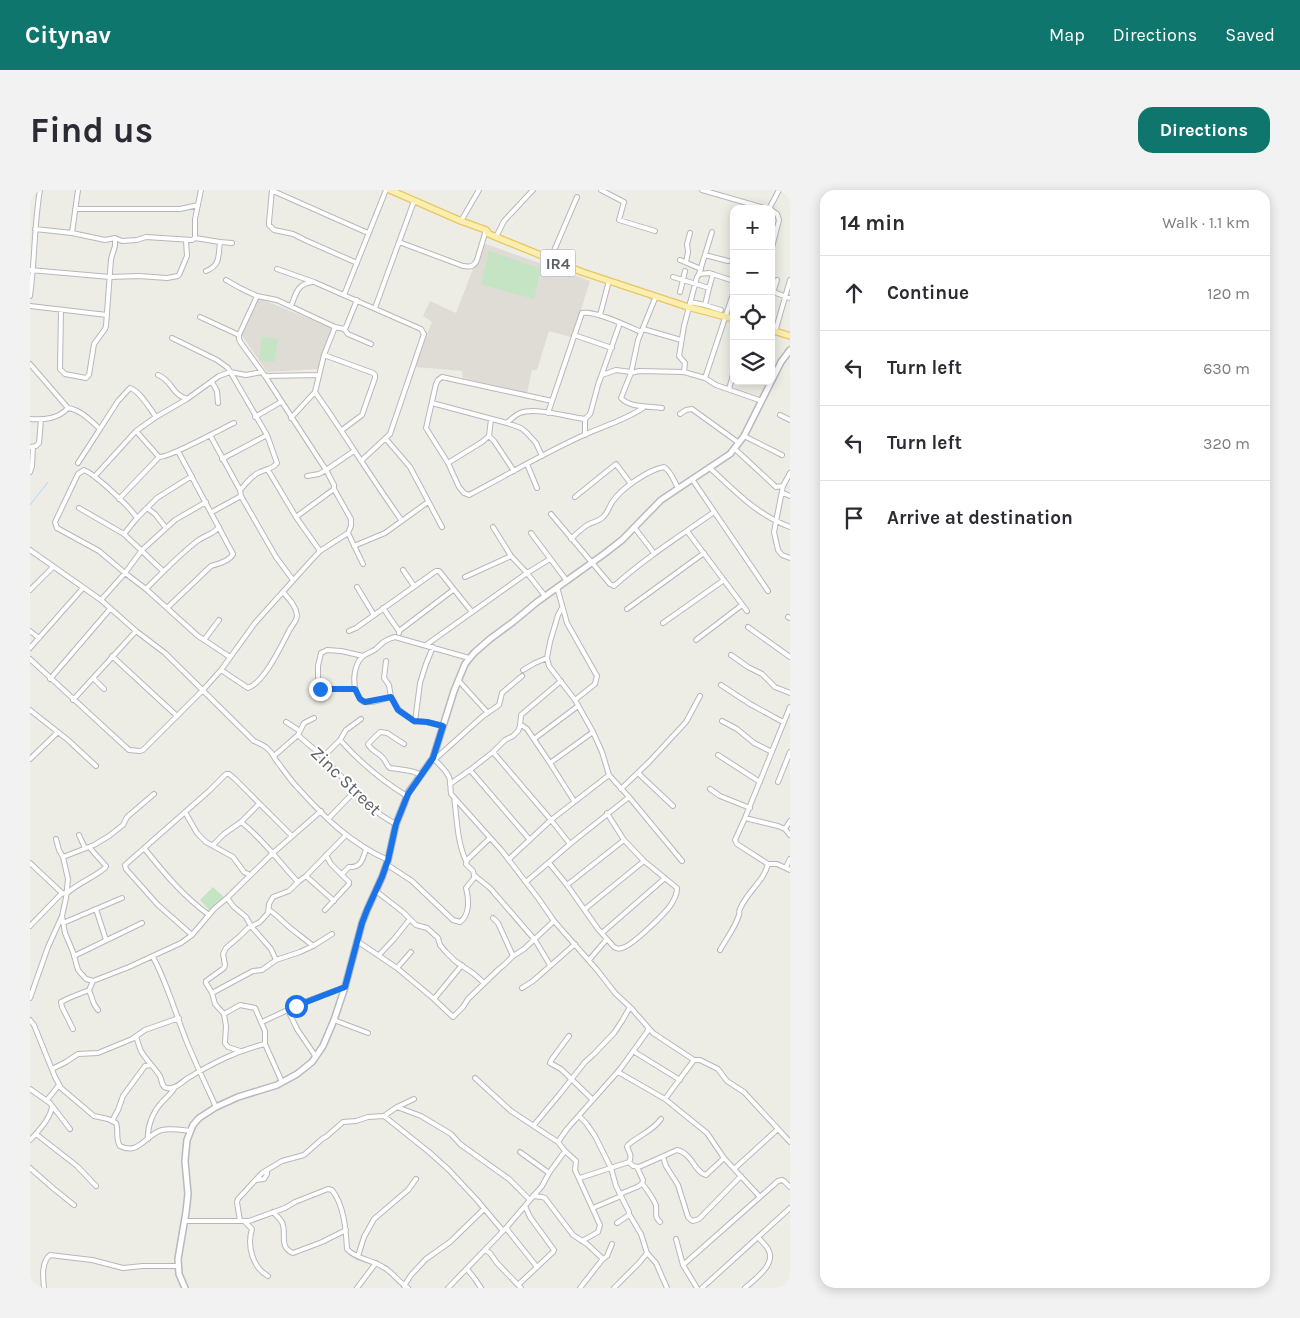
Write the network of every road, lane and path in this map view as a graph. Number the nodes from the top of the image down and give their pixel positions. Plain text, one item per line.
1 (40, 190) edge
2 (78, 190) edge
3 (201, 190) edge
4 (386, 190) edge
5 (390, 190) edge
6 (479, 190) edge
7 (533, 190) edge
8 (601, 190) edge
9 (702, 190) edge
10 (779, 190) edge
11 (273, 191) edge
12 (578, 197) dead end
13 (414, 201) junction
14 (198, 205) junction
15 (755, 205) edge
16 (771, 205) edge
17 (30, 209) edge
18 (75, 209) junction
19 (37, 210) junction
20 (775, 213) edge
21 (461, 221) junction
22 (35, 229) junction
23 (486, 230) junction
24 (655, 231) dead end
25 (712, 232) dead end
26 (368, 233) junction
27 (690, 233) dead end
28 (72, 234) junction
29 (775, 235) edge
30 (115, 238) junction
31 (195, 238) junction
32 (496, 238) junction
33 (186, 240) junction
34 (220, 242) junction
35 (399, 242) junction
36 (232, 243) dead end
37 (705, 255) junction
38 (550, 260) junction
39 (680, 260) dead end
40 (728, 261) dead end
41 (686, 262) junction
42 (357, 263) junction
43 (32, 270) edge
44 (277, 270) dead end
45 (206, 271) dead end
46 (685, 271) dead end
47 (700, 272) junction
48 (714, 274) junction
49 (110, 277) junction
50 (673, 277) dead end
51 (730, 279) edge
52 (226, 280) dead end
53 (683, 280) junction
54 (777, 280) dead end
55 (790, 280) edge
56 (609, 281) junction
57 (314, 282) junction
58 (696, 284) junction
59 (775, 285) edge
60 (709, 288) junction
61 (680, 292) dead end
62 (775, 293) edge
63 (344, 295) junction
64 (733, 295) edge
65 (30, 296) edge
66 (257, 296) junction
67 (656, 296) junction
68 (785, 297) junction
69 (790, 298) edge
70 (357, 300) junction
71 (689, 304) junction
72 (705, 305) junction
73 (30, 306) edge
74 (291, 306) junction
75 (375, 308) junction
76 (62, 310) junction
77 (721, 310) dead end
78 (600, 315) junction
79 (106, 316) junction
80 (726, 317) junction
81 (200, 318) dead end
82 (730, 318) edge
83 (620, 323) junction
84 (775, 325) edge
85 (335, 327) junction
86 (344, 329) junction
87 (642, 330) junction
88 (775, 332) edge
89 (239, 335) junction
90 (574, 335) junction
91 (790, 336) edge
92 (172, 338) dead end
93 (682, 340) junction
94 (371, 344) dead end
95 (612, 348) junction
96 (790, 350) edge
97 (324, 355) junction
98 (30, 364) edge
99 (230, 372) junction
100 (684, 372) junction
101 (631, 373) junction
102 (263, 374) junction
103 (158, 375) dead end
104 (319, 375) junction
105 (602, 375) junction
106 (705, 378) junction
107 (212, 382) junction
108 (730, 385) edge
109 (729, 389) junction
110 (315, 392) junction
111 (187, 399) junction
112 (552, 401) junction
113 (762, 401) junction
114 (281, 402) junction
115 (218, 403) dead end
116 (432, 403) junction
117 (68, 408) junction
118 (644, 408) junction
119 (662, 408) dead end
120 (548, 413) junction
121 (680, 414) dead end
122 (780, 415) dead end
123 (156, 417) junction
124 (255, 417) junction
125 (30, 418) edge
126 (291, 418) junction
127 (491, 419) junction
128 (584, 419) junction
129 (41, 420) junction
130 (790, 420) edge
131 (234, 423) dead end
132 (507, 423) junction
133 (100, 429) junction
134 (342, 430) junction
135 (136, 431) junction
136 (210, 435) junction
137 (267, 435) junction
138 (585, 435) junction
139 (489, 436) junction
140 (744, 436) junction
141 (386, 440) junction
142 (739, 443) junction
143 (31, 447) edge
144 (735, 449) junction
145 (178, 450) junction
146 (354, 451) junction
147 (782, 455) dead end
148 (542, 456) junction
149 (158, 458) junction
150 (222, 459) junction
151 (360, 461) junction
152 (78, 463) dead end
153 (448, 464) junction
154 (527, 464) junction
155 (710, 468) junction
156 (268, 470) junction
157 (326, 470) junction
158 (514, 471) junction
159 (30, 472) edge
160 (790, 473) edge
161 (94, 476) junction
162 (192, 476) junction
163 (307, 476) dead end
164 (692, 479) junction
165 (631, 484) junction
166 (783, 486) junction
167 (537, 488) dead end
168 (678, 488) junction
169 (334, 489) junction
170 (240, 490) junction
171 (783, 493) junction
172 (241, 496) junction
173 (790, 496) edge
174 (575, 497) dead end
175 (119, 499) junction
176 (206, 502) junction
177 (428, 502) junction
178 (80, 508) dead end
179 (147, 508) junction
180 (212, 512) junction
181 (714, 512) junction
182 (551, 514) dead end
183 (296, 517) junction
184 (137, 518) junction
185 (402, 521) junction
186 (777, 522) junction
187 (219, 526) junction
188 (442, 527) dead end
189 (493, 527) dead end
190 (634, 527) junction
191 (790, 527) edge
192 (166, 528) junction
193 (687, 531) junction
194 (348, 533) junction
195 (531, 533) dead end
196 (124, 534) junction
197 (571, 539) junction
198 (354, 546) junction
199 (30, 550) edge
200 (142, 550) junction
201 (320, 551) junction
202 (654, 553) junction
203 (704, 553) junction
204 (511, 556) junction
205 (790, 558) edge
206 (550, 559) junction
207 (592, 562) junction
208 (363, 564) dead end
209 (53, 567) junction
210 (403, 570) dead end
211 (163, 572) junction
212 (125, 573) junction
213 (527, 573) junction
214 (465, 577) dead end
215 (294, 580) junction
216 (566, 580) junction
217 (724, 580) junction
218 (414, 586) junction
219 (358, 587) dead end
220 (557, 587) junction
221 (83, 588) junction
222 (146, 589) junction
223 (30, 590) edge
224 (453, 590) junction
225 (768, 591) dead end
226 (283, 592) junction
227 (544, 596) junction
228 (101, 600) junction
229 (742, 605) junction
230 (167, 608) junction
231 (383, 608) junction
232 (562, 608) junction
233 (110, 609) junction
234 (627, 609) dead end
235 (746, 611) dead end
236 (472, 612) junction
237 (374, 615) junction
238 (219, 620) dead end
239 (663, 623) dead end
240 (748, 627) dead end
241 (136, 630) junction
242 (349, 630) dead end
243 (30, 631) edge
244 (399, 631) junction
245 (398, 637) junction
246 (39, 638) junction
247 (204, 640) junction
248 (696, 640) dead end
249 (426, 645) junction
250 (433, 647) junction
251 (30, 648) edge
252 (731, 655) dead end
253 (112, 656) junction
254 (363, 656) junction
255 (230, 657) junction
256 (790, 657) edge
257 (469, 658) junction
258 (547, 658) junction
259 (30, 659) edge
260 (386, 661) dead end
261 (221, 670) junction
262 (523, 670) dead end
263 (522, 676) dead end
264 (93, 678) junction
265 (50, 679) junction
266 (458, 680) junction
267 (561, 682) junction
268 (721, 685) dead end
269 (104, 689) dead end
270 (355, 689) junction
271 (204, 690) junction
272 (790, 692) edge
273 (700, 696) dead end
274 (391, 697) junction
275 (73, 700) junction
276 (575, 700) junction
277 (578, 706) junction
278 (790, 707) edge
279 (30, 710) edge
280 (488, 713) junction
281 (177, 716) junction
282 (314, 718) dead end
283 (361, 719) dead end
284 (722, 721) dead end
285 (286, 722) dead end
286 (415, 722) junction
287 (783, 722) junction
288 (443, 726) junction
289 (520, 726) junction
290 (58, 732) junction
291 (593, 732) junction
292 (299, 733) junction
293 (534, 739) junction
294 (340, 740) junction
295 (404, 744) dead end
296 (493, 752) junction
297 (772, 752) junction
298 (790, 752) edge
299 (718, 755) dead end
300 (274, 756) junction
301 (323, 757) junction
302 (30, 759) edge
303 (434, 759) junction
304 (550, 763) junction
305 (96, 766) dead end
306 (470, 770) junction
307 (638, 773) junction
308 (421, 775) junction
309 (609, 775) junction
310 (760, 782) junction
311 (778, 782) dead end
312 (450, 784) junction
313 (621, 789) junction
314 (710, 789) dead end
315 (355, 791) junction
316 (154, 794) dead end
317 (407, 796) junction
318 (454, 797) junction
319 (629, 797) junction
320 (574, 801) junction
321 (259, 804) junction
322 (674, 806) dead end
323 (750, 808) junction
324 (321, 811) junction
325 (184, 812) junction
326 (607, 813) junction
327 (745, 818) junction
328 (328, 819) junction
329 (551, 820) junction
330 (790, 821) edge
331 (241, 822) junction
332 (396, 824) junction
333 (785, 829) junction
334 (80, 835) dead end
335 (346, 835) junction
336 (790, 835) edge
337 (292, 836) junction
338 (490, 838) junction
339 (56, 839) dead end
340 (530, 840) junction
341 (624, 840) junction
342 (570, 844) junction
343 (213, 845) junction
344 (87, 847) junction
345 (144, 848) junction
346 (366, 849) junction
347 (274, 853) junction
348 (326, 855) junction
349 (63, 857) junction
350 (509, 859) junction
351 (790, 859) edge
352 (644, 861) junction
353 (682, 861) dead end
354 (387, 862) junction
355 (466, 862) junction
356 (30, 863) edge
357 (548, 863) junction
358 (768, 864) junction
359 (788, 868) edge
360 (342, 874) junction
361 (250, 875) junction
362 (474, 875) junction
363 (306, 876) junction
364 (664, 878) junction
365 (298, 882) junction
366 (526, 882) junction
367 (568, 885) junction
368 (376, 891) junction
369 (64, 894) junction
370 (122, 898) dead end
371 (227, 898) junction
372 (334, 901) junction
373 (96, 909) junction
374 (585, 909) junction
375 (269, 910) junction
376 (325, 910) dead end
377 (208, 915) junction
378 (62, 916) junction
379 (493, 918) dead end
380 (410, 919) junction
381 (554, 921) junction
382 (142, 922) dead end
383 (64, 923) junction
384 (30, 926) edge
385 (251, 926) junction
386 (56, 931) junction
387 (602, 932) junction
388 (65, 933) junction
389 (332, 934) dead end
390 (192, 935) junction
391 (607, 939) junction
392 (106, 940) junction
393 (535, 940) junction
394 (357, 941) junction
395 (575, 944) junction
396 (313, 946) junction
397 (720, 950) dead end
398 (163, 951) junction
399 (411, 952) dead end
400 (379, 955) junction
401 (74, 956) junction
402 (514, 956) junction
403 (153, 957) junction
404 (276, 960) junction
405 (589, 960) junction
406 (157, 963) junction
407 (462, 965) junction
408 (550, 965) junction
409 (397, 968) junction
410 (93, 981) junction
411 (484, 984) junction
412 (345, 987) junction
413 (522, 988) dead end
414 (89, 990) junction
415 (212, 993) junction
416 (30, 998) edge
417 (434, 999) junction
418 (630, 1007) junction
419 (98, 1010) dead end
420 (288, 1010) junction
421 (224, 1014) junction
422 (178, 1018) junction
423 (30, 1020) edge
424 (334, 1020) junction
425 (262, 1022) junction
426 (72, 1029) dead end
427 (648, 1029) junction
428 (368, 1033) dead end
429 (569, 1036) dead end
430 (136, 1037) junction
431 (265, 1044) junction
432 (240, 1051) junction
433 (633, 1051) junction
434 (316, 1057) junction
435 (694, 1060) junction
436 (151, 1065) junction
437 (52, 1069) junction
438 (200, 1072) junction
439 (618, 1072) junction
440 (475, 1078) dead end
441 (571, 1080) junction
442 (680, 1080) junction
443 (282, 1082) junction
444 (59, 1085) junction
445 (175, 1086) junction
446 (30, 1089) edge
447 (666, 1099) junction
448 (47, 1100) junction
449 (414, 1100) dead end
450 (592, 1100) junction
451 (52, 1107) junction
452 (216, 1107) junction
453 (397, 1107) junction
454 (384, 1116) junction
455 (579, 1116) junction
456 (661, 1118) dead end
457 (112, 1121) junction
458 (534, 1125) junction
459 (70, 1129) dead end
460 (778, 1129) junction
461 (190, 1131) junction
462 (36, 1134) junction
463 (148, 1139) junction
464 (30, 1140) edge
465 (558, 1142) junction
466 (790, 1142) edge
467 (565, 1151) junction
468 (520, 1152) dead end
469 (663, 1157) junction
470 (724, 1158) junction
471 (629, 1162) junction
472 (637, 1167) junction
473 (30, 1168) edge
474 (612, 1168) junction
475 (734, 1169) junction
476 (549, 1173) junction
477 (741, 1176) junction
478 (580, 1178) junction
479 (416, 1179) dead end
480 (642, 1184) junction
481 (96, 1186) dead end
482 (790, 1187) edge
483 (620, 1195) junction
484 (760, 1197) junction
485 (531, 1198) junction
486 (74, 1205) dead end
487 (525, 1206) junction
488 (593, 1208) junction
489 (790, 1208) edge
490 (484, 1209) junction
491 (273, 1212) junction
492 (629, 1214) junction
493 (185, 1221) junction
494 (242, 1221) junction
495 (660, 1222) dead end
496 (617, 1223) dead end
497 (346, 1230) junction
498 (504, 1230) junction
499 (758, 1237) junction
500 (676, 1239) dead end
501 (582, 1241) junction
502 (612, 1244) dead end
503 (485, 1250) junction
504 (647, 1253) junction
505 (358, 1256) junction
506 (602, 1260) junction
507 (376, 1264) junction
508 (683, 1265) junction
509 (178, 1266) junction
510 (537, 1267) junction
511 (467, 1269) junction
512 (268, 1276) dead end
513 (520, 1286) edge
514 (406, 1287) edge
515 (44, 1288) edge
516 (185, 1288) edge
517 (357, 1288) edge
518 (448, 1288) edge
519 (481, 1288) edge
520 (580, 1288) edge
521 (614, 1288) edge
522 (667, 1288) edge
523 (697, 1288) edge
524 (702, 1288) edge
525 (746, 1288) edge

1 - 19 street
2 - 18 street
3 - 14 street
4 - 26 street
5 - 13 main road, IR4
6 - 21 street
7 - 32 street
8 - 24 street
9 - 15 street
10 - 16 street
11 - 26 street
11 - 42 street
12 - 38 street
13 - 21 main road, IR4
13 - 35 street
14 - 18 street
14 - 31 street
17 - 19 street
18 - 28 street
19 - 22 street
20 - 29 street
21 - 23 main road, IR4
22 - 28 street
22 - 43 street
23 - 32 main road, IR4
23 - 35 street
25 - 37 street
26 - 42 street
27 - 41 street
28 - 30 street
30 - 33 street
30 - 49 street
31 - 33 street
31 - 34 street
32 - 38 main road, IR4
33 - 49 street
34 - 36 street
34 - 45 street
35 - 75 street
37 - 40 street
37 - 47 street
38 - 56 main road, IR4
39 - 41 street
41 - 47 street
42 - 63 street
43 - 49 street
43 - 65 street
44 - 57 street
46 - 53 street
47 - 48 street
47 - 58 street
48 - 51 street
48 - 60 street
49 - 79 street
50 - 53 street
52 - 66 street
53 - 58 street
53 - 61 street
54 - 59 street
55 - 68 street
56 - 67 main road, IR4
56 - 78 street
57 - 63 street
57 - 74 street
58 - 60 street
58 - 71 street
60 - 72 street
62 - 68 street
63 - 70 street
64 - 80 street
66 - 74 street
66 - 89 street
67 - 71 main road, IR4
67 - 87 street
68 - 69 street
68 - 84 street
70 - 75 street
70 - 86 street
71 - 72 street
71 - 80 main road, IR4
71 - 93 street
72 - 77 street
73 - 76 street
74 - 85 street
75 - 141 street
76 - 79 street
76 - 79 street
78 - 83 street
78 - 90 street
80 - 82 main road, IR4
80 - 106 street
81 - 89 street
83 - 87 street
83 - 95 street
85 - 86 street
85 - 97 street
86 - 94 street
87 - 93 street
87 - 101 street
88 - 91 main road
89 - 102 street
90 - 95 street
90 - 112 street
92 - 99 street
93 - 100 street
95 - 105 street
96 - 113 street
97 - 104 street
97 - 134 street
98 - 117 street
99 - 102 street
99 - 107 street
99 - 124 street
100 - 101 street
100 - 106 street
101 - 105 street
101 - 118 street
102 - 104 street
102 - 114 street
103 - 111 street
104 - 110 street
105 - 128 street
106 - 109 street
107 - 111 street
107 - 115 street
108 - 109 street
109 - 113 street
110 - 126 street
110 - 134 street
111 - 123 street
112 - 116 street
112 - 120 street
113 - 140 street
114 - 124 street
114 - 126 street
116 - 127 street
116 - 153 street
117 - 129 street
117 - 133 street
118 - 119 street
118 - 138 street
120 - 128 street
120 - 132 street
121 - 142 street
122 - 130 street
123 - 133 street
123 - 135 street
124 - 137 street
125 - 129 street
126 - 157 street
127 - 132 street
127 - 139 street
128 - 138 street
129 - 143 street
131 - 136 street
132 - 148 street
133 - 152 street
134 - 146 street
135 - 149 street
135 - 161 street
136 - 145 street
136 - 150 street
137 - 150 street
137 - 156 street
138 - 148 street
139 - 153 street
139 - 158 street
140 - 142 street
140 - 147 street
141 - 151 street
141 - 177 street
142 - 144 street
143 - 159 street
144 - 155 street
144 - 166 street
145 - 149 street
145 - 162 street
146 - 151 street
146 - 157 street
148 - 154 street
149 - 175 street
150 - 170 street
151 - 185 street
153 - 158 street
154 - 158 street
154 - 167 street
155 - 164 street
155 - 186 street
156 - 170 street
156 - 183 street
157 - 163 street
157 - 169 street
160 - 166 street
161 - 175 street
161 - 212 street
162 - 176 street
162 - 179 street
164 - 168 street
164 - 181 street
165 - 168 street
165 - 174 street
165 - 197 street
166 - 171 street
168 - 190 street
169 - 183 street
169 - 194 street
170 - 172 street
171 - 173 street
171 - 186 street
172 - 180 street
172 - 215 street
175 - 184 street
176 - 180 street
176 - 192 street
177 - 185 street
177 - 188 street
178 - 196 street
179 - 184 street
179 - 192 street
180 - 187 street
181 - 193 street
181 - 225 street
182 - 197 street
183 - 201 street
184 - 196 street
185 - 198 street
186 - 191 street
186 - 205 street
187 - 211 street
187 - 230 street
189 - 204 street
190 - 202 street
190 - 207 street
192 - 200 street
193 - 202 street
193 - 203 street
194 - 198 street
194 - 201 street
195 - 206 street
196 - 200 street
197 - 207 street
198 - 208 street
199 - 209 street
200 - 211 street
200 - 212 street
201 - 215 street
202 - 207 street
203 - 217 street
203 - 234 street
204 - 213 street
204 - 214 street
206 - 213 street
206 - 216 street
207 - 216 street
209 - 221 street
209 - 223 street
210 - 218 street
211 - 222 street
212 - 222 street
212 - 228 street
213 - 227 street
213 - 236 street
215 - 226 street
216 - 220 street
217 - 229 street
217 - 239 street
218 - 224 street
218 - 231 street
219 - 237 street
220 - 227 street
220 - 232 street
221 - 228 street
221 - 246 street
222 - 230 street
224 - 236 street
224 - 244 street
226 - 255 street
226 - 261 street
227 - 257 street
228 - 233 street
229 - 235 street
229 - 248 street
230 - 247 street
231 - 237 street
231 - 244 street
232 - 258 street
232 - 276 street
233 - 241 street
233 - 265 street
236 - 249 street
237 - 242 street
238 - 247 street
240 - 256 street
241 - 253 street
241 - 271 street
243 - 246 street
244 - 245 street
245 - 249 street
245 - 254 street
246 - 251 street
247 - 255 street
249 - 250 street
250 - 257 street
250 - 286 street
252 - 272 street
253 - 264 street
253 - 281 street
254 - 270 street
254 - 270 street
255 - 261 street
257 - 266 street
258 - 262 street
258 - 267 street
259 - 265 street
260 - 274 street
261 - 271 street
263 - 280 street
264 - 269 street
264 - 275 street
265 - 275 street
266 - 280 street
266 - 288 street
267 - 276 street
267 - 289 street
268 - 287 street
270 - 274 street
271 - 281 street
271 - 300 street
273 - 307 street
274 - 286 street
275 - 281 street
276 - 277 street
277 - 291 street
277 - 293 street
278 - 287 street
279 - 290 street
280 - 303 street
282 - 292 street
283 - 294 street
284 - 297 street
285 - 292 street, Zinc Street
286 - 288 street
287 - 297 street
288 - 303 street
289 - 293 street
289 - 296 street
290 - 302 street
290 - 305 street
291 - 304 street
291 - 309 street
292 - 300 street
292 - 301 street, Zinc Street
293 - 304 street
294 - 301 street
294 - 317 street
295 - 308 street
296 - 306 street
296 - 329 street
297 - 310 street
298 - 311 street
299 - 310 street
300 - 324 street
301 - 315 street, Zinc Street
303 - 308 street
303 - 312 street
304 - 320 street
306 - 312 street
306 - 340 street
307 - 313 street
307 - 322 street
308 - 317 street
309 - 313 street
309 - 320 street
310 - 323 street
312 - 318 street
313 - 319 street
314 - 323 street
315 - 328 street
315 - 332 street, Zinc Street
316 - 344 street
317 - 332 street
318 - 338 street
318 - 355 street
319 - 326 street
319 - 353 street
320 - 329 street
321 - 325 street
321 - 331 street
321 - 337 street
323 - 327 street
324 - 328 street
324 - 337 street
325 - 343 street
325 - 345 street
326 - 341 street
326 - 342 street
327 - 333 street
327 - 358 street
328 - 335 street
329 - 340 street
329 - 342 street
330 - 333 street
331 - 343 street
331 - 347 street
332 - 354 street
333 - 336 street
334 - 344 street
335 - 346 street
335 - 348 street
337 - 347 street
338 - 350 street
338 - 355 street
339 - 349 street
340 - 350 street
341 - 352 street
341 - 367 street
342 - 357 street
343 - 361 street
344 - 349 street
344 - 369 street
345 - 377 street
345 - 390 street
346 - 354 street
346 - 360 street
347 - 361 street
347 - 365 street
348 - 360 street
348 - 363 street
349 - 369 street
350 - 366 street
351 - 359 street
352 - 364 street
352 - 374 street
354 - 362 street
354 - 368 street
355 - 362 street
356 - 369 street
357 - 366 street
357 - 367 street
358 - 359 street
358 - 397 street
360 - 372 street
361 - 371 street
362 - 393 street
363 - 365 street
363 - 372 street
364 - 387 street
364 - 391 street
365 - 375 street
366 - 381 street
367 - 374 street
368 - 380 street
368 - 394 street
369 - 378 street
369 - 384 street
370 - 373 street
371 - 377 street
371 - 385 street
372 - 376 street
373 - 383 street
373 - 392 street
374 - 387 street
375 - 385 street
375 - 396 street
377 - 390 street
378 - 383 street
378 - 386 street
379 - 402 street
380 - 400 street
380 - 407 street
381 - 393 street
381 - 395 street
382 - 392 street
383 - 388 street
385 - 404 street
385 - 415 street
386 - 388 street
386 - 416 street
387 - 391 street
388 - 401 street
389 - 396 street
390 - 398 street
391 - 405 street
392 - 401 street
393 - 402 street
393 - 408 street
394 - 400 street
394 - 412 street
395 - 405 street
395 - 408 street
396 - 404 street
398 - 403 street
398 - 406 street
399 - 409 street
400 - 409 street
401 - 410 street
402 - 411 street
403 - 406 street
403 - 410 street
404 - 415 street
405 - 418 street
406 - 422 street
407 - 411 street
407 - 417 street
408 - 413 street
409 - 417 street
410 - 414 street
411 - 417 street
412 - 420 street
412 - 424 street
414 - 419 street
414 - 426 street
415 - 421 street
418 - 427 street
418 - 441 street
420 - 425 street
420 - 434 street
421 - 425 street
421 - 432 street
422 - 430 street
422 - 438 street
423 - 437 street
424 - 428 street
424 - 434 street
425 - 431 street
427 - 433 street
427 - 435 street
429 - 441 street
430 - 436 street
430 - 437 street
431 - 432 street
431 - 443 street
432 - 438 street
433 - 439 street
433 - 442 street
434 - 443 street
435 - 442 street
435 - 460 street
436 - 445 street
436 - 457 street
437 - 444 street
438 - 445 street
438 - 452 street
439 - 447 street
439 - 450 street
440 - 458 street
441 - 450 street
441 - 458 street
442 - 447 street
443 - 452 street
444 - 448 street
444 - 457 street
445 - 463 street
446 - 448 street
447 - 470 street
448 - 451 street
449 - 453 street
450 - 455 street
451 - 459 street
451 - 462 street
452 - 461 street
453 - 454 street
453 - 485 street
454 - 490 street
454 - 494 street
455 - 465 street
455 - 474 street
456 - 471 street
457 - 463 street
458 - 465 street
460 - 466 street
460 - 475 street
461 - 463 street
461 - 493 street
462 - 464 street
462 - 481 street
465 - 467 street
467 - 476 street
467 - 478 street
468 - 476 street
469 - 470 street
469 - 472 street
469 - 477 street
470 - 475 street
471 - 472 street
471 - 474 street
472 - 480 street
473 - 486 street
474 - 478 street
474 - 483 street
475 - 477 street
476 - 485 street
477 - 484 street
478 - 488 street
479 - 505 street
480 - 483 street
480 - 495 street
482 - 484 street
483 - 488 street
483 - 492 street
484 - 508 street
485 - 487 street
485 - 501 street
487 - 498 street
487 - 510 street
488 - 501 street
489 - 499 street
490 - 498 street
490 - 514 street
491 - 494 street
491 - 497 street
491 - 497 street
492 - 496 street
492 - 504 street
493 - 494 street
493 - 509 street
494 - 512 street
497 - 505 street
498 - 503 street
498 - 510 street
499 - 524 street
499 - 525 street
500 - 508 street
501 - 506 street
502 - 506 street
503 - 511 street
503 - 513 street
504 - 521 street
504 - 522 street
505 - 507 street
506 - 520 street
507 - 514 street
507 - 517 street
508 - 523 street
509 - 515 street
509 - 516 street
510 - 513 street
511 - 518 street
511 - 519 street

